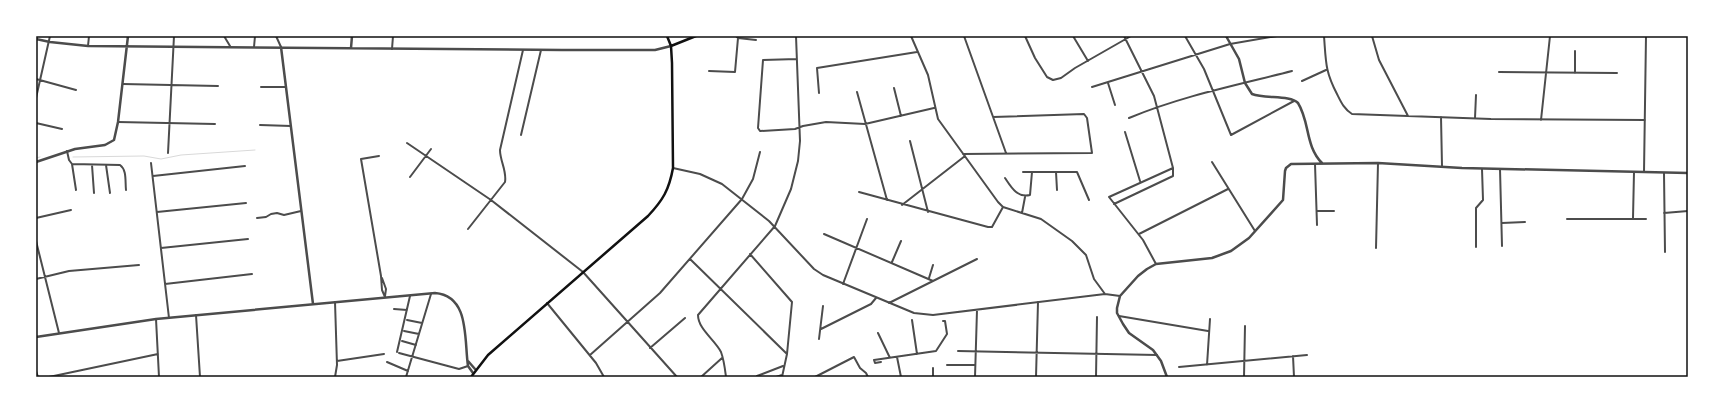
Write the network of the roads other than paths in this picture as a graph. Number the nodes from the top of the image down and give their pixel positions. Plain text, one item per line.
1 (50, 36) edge
2 (89, 36) edge
3 (128, 36) edge
4 (174, 36) edge
5 (224, 36) edge
6 (255, 36) edge
7 (276, 36) edge
8 (352, 36) edge
9 (392, 36) edge
10 (667, 36) edge
11 (696, 36) edge
12 (796, 36) edge
13 (911, 36) edge
14 (964, 36) edge
15 (1025, 36) edge
16 (1073, 36) edge
17 (1124, 36) edge
18 (1131, 36) edge
19 (1185, 36) edge
20 (1226, 36) edge
21 (1277, 36) edge
22 (1324, 36) edge
23 (1372, 36) edge
24 (1550, 36) edge
25 (1646, 36) edge
26 (737, 37) edge
27 (36, 39) edge
28 (1126, 39) junction
29 (756, 40) dead end
30 (50, 42) junction
31 (1230, 44) junction
32 (88, 46) junction
33 (126, 46) junction
34 (173, 46) junction
35 (230, 46) junction
36 (671, 46) junction
37 (254, 47) junction
38 (281, 47) junction
39 (351, 48) junction
40 (392, 49) junction
41 (523, 50) junction
42 (541, 50) junction
43 (1575, 51) dead end
44 (917, 52) junction
45 (1197, 55) junction
46 (797, 59) junction
47 (1088, 61) junction
48 (1326, 70) junction
49 (709, 71) dead end
50 (1292, 71) dead end
51 (1143, 72) junction
52 (1499, 72) dead end
53 (1545, 72) junction
54 (1575, 73) junction
55 (1618, 73) dead end
56 (36, 79) edge
57 (41, 80) junction
58 (1302, 81) dead end
59 (1108, 82) junction
60 (1245, 83) junction
61 (123, 84) junction
62 (172, 85) junction
63 (218, 86) dead end
64 (261, 86) dead end
65 (286, 87) junction
66 (1092, 87) dead end
67 (894, 88) dead end
68 (76, 90) dead end
69 (1213, 90) junction
70 (857, 92) dead end
71 (819, 93) dead end
72 (1476, 95) dead end
73 (36, 98) edge
74 (1296, 100) junction
75 (1115, 104) dead end
76 (1158, 106) junction
77 (935, 108) junction
78 (1408, 116) junction
79 (901, 117) junction
80 (993, 117) junction
81 (1441, 117) junction
82 (1129, 118) dead end
83 (1475, 118) junction
84 (1541, 120) junction
85 (1645, 120) junction
86 (118, 122) junction
87 (36, 123) edge
88 (170, 124) junction
89 (215, 124) dead end
90 (865, 124) junction
91 (260, 125) dead end
92 (291, 126) junction
93 (799, 127) junction
94 (62, 129) dead end
95 (1126, 132) dead end
96 (521, 135) dead end
97 (910, 141) dead end
98 (407, 143) dead end
99 (431, 149) dead end
100 (67, 151) junction
101 (760, 152) dead end
102 (168, 153) dead end
103 (1006, 153) junction
104 (964, 155) junction
105 (379, 156) dead end
106 (426, 156) junction
107 (1316, 157) junction
108 (36, 162) edge
109 (1212, 162) dead end
110 (151, 163) dead end
111 (1322, 163) junction
112 (1378, 163) junction
113 (72, 164) junction
114 (1311, 164) junction
115 (1315, 164) junction
116 (92, 165) junction
117 (106, 165) junction
118 (245, 166) dead end
119 (1442, 166) junction
120 (673, 168) junction
121 (1173, 168) junction
122 (1482, 168) junction
123 (1500, 169) junction
124 (1023, 172) dead end
125 (1032, 172) junction
126 (1056, 172) junction
127 (1634, 172) junction
128 (1644, 172) junction
129 (1664, 173) junction
130 (1688, 173) edge
131 (153, 176) junction
132 (410, 177) dead end
133 (1005, 178) dead end
134 (1141, 181) junction
135 (922, 189) junction
136 (76, 190) dead end
137 (126, 190) dead end
138 (1057, 190) dead end
139 (1228, 190) junction
140 (859, 192) dead end
141 (94, 193) dead end
142 (110, 193) dead end
143 (1025, 196) junction
144 (742, 199) junction
145 (491, 200) junction
146 (887, 200) junction
147 (1088, 200) dead end
148 (246, 203) dead end
149 (902, 204) junction
150 (1114, 204) junction
151 (1004, 206) junction
152 (71, 210) dead end
153 (302, 211) junction
154 (1317, 211) junction
155 (1334, 211) dead end
156 (1688, 211) edge
157 (157, 212) junction
158 (928, 212) junction
159 (1022, 213) junction
160 (1664, 213) junction
161 (36, 218) edge
162 (257, 218) dead end
163 (1634, 218) junction
164 (867, 219) dead end
165 (1567, 219) dead end
166 (1646, 219) dead end
167 (1526, 222) dead end
168 (1502, 223) junction
169 (1317, 225) dead end
170 (775, 226) junction
171 (468, 229) dead end
172 (1255, 231) junction
173 (824, 234) dead end
174 (1139, 234) junction
175 (248, 239) dead end
176 (36, 241) edge
177 (900, 241) dead end
178 (1502, 246) dead end
179 (856, 247) junction
180 (1476, 247) dead end
181 (161, 248) junction
182 (1376, 248) dead end
183 (1664, 252) dead end
184 (750, 254) junction
185 (977, 258) dead end
186 (690, 259) junction
187 (892, 262) junction
188 (1156, 264) junction
189 (139, 265) dead end
190 (933, 265) dead end
191 (583, 272) junction
192 (252, 274) dead end
193 (46, 276) junction
194 (928, 278) junction
195 (36, 279) edge
196 (933, 281) junction
197 (165, 284) junction
198 (843, 284) junction
199 (721, 289) junction
200 (431, 293) junction
201 (410, 294) junction
202 (1105, 294) junction
203 (1120, 296) junction
204 (385, 297) junction
205 (876, 298) junction
206 (335, 302) junction
207 (1038, 302) junction
208 (547, 303) junction
209 (888, 303) junction
210 (313, 304) junction
211 (823, 306) dead end
212 (394, 309) dead end
213 (407, 310) junction
214 (977, 310) junction
215 (196, 315) junction
216 (1119, 316) junction
217 (1097, 317) dead end
218 (169, 318) junction
219 (685, 318) dead end
220 (156, 319) junction
221 (1210, 319) dead end
222 (407, 320) dead end
223 (912, 320) dead end
224 (943, 321) dead end
225 (627, 322) junction
226 (422, 323) junction
227 (1245, 326) dead end
228 (821, 329) junction
229 (404, 331) dead end
230 (1208, 331) junction
231 (878, 332) dead end
232 (59, 333) junction
233 (419, 334) junction
234 (36, 337) edge
235 (819, 339) dead end
236 (402, 341) dead end
237 (416, 345) junction
238 (650, 348) junction
239 (975, 351) junction
240 (958, 352) dead end
241 (1037, 352) junction
242 (158, 354) junction
243 (384, 354) dead end
244 (787, 354) junction
245 (917, 354) junction
246 (1097, 354) junction
247 (590, 355) junction
248 (1157, 355) junction
249 (413, 356) junction
250 (897, 356) junction
251 (1294, 356) junction
252 (1307, 356) dead end
253 (722, 358) junction
254 (890, 358) junction
255 (467, 359) junction
256 (337, 361) junction
257 (1244, 361) junction
258 (387, 362) dead end
259 (881, 362) dead end
260 (468, 366) junction
261 (783, 366) junction
262 (947, 366) dead end
263 (975, 366) junction
264 (1207, 366) junction
265 (1179, 367) dead end
266 (933, 368) dead end
267 (36, 371) edge
268 (408, 371) junction
269 (474, 371) junction
270 (757, 376) edge
271 (782, 376) edge
272 (38, 377) edge
273 (49, 377) edge
274 (159, 377) edge
275 (200, 377) edge
276 (335, 377) edge
277 (406, 377) edge
278 (471, 377) edge
279 (604, 377) edge
280 (677, 377) edge
281 (701, 377) edge
282 (726, 377) edge
283 (776, 377) edge
284 (815, 377) edge
285 (868, 377) edge
286 (901, 377) edge
287 (933, 377) edge
288 (975, 377) edge
289 (1036, 377) edge
290 (1096, 377) edge
291 (1167, 377) edge
292 (1244, 377) edge
293 (1294, 377) edge

1 - 30 street
2 - 32 street
3 - 33 street
4 - 34 street
5 - 35 street
6 - 37 street
7 - 38 street
8 - 39 street
9 - 40 street
10 - 36 main road
11 - 36 main road
12 - 46 street
13 - 44 street
14 - 80 street
15 - 47 street
16 - 47 street
17 - 28 street
18 - 28 street
19 - 45 street
20 - 31 street
21 - 31 street
22 - 48 street
23 - 78 street
24 - 53 street
25 - 85 street
26 - 29 street
26 - 49 street
27 - 30 street
28 - 47 street
28 - 51 street
30 - 32 street
30 - 57 street
31 - 45 street
31 - 60 street
32 - 33 street
33 - 34 street
33 - 61 street
34 - 35 street
34 - 62 street
35 - 37 street
36 - 42 street
36 - 120 main road
37 - 38 street
38 - 39 street
38 - 65 street
39 - 40 street
40 - 41 street
41 - 42 street
41 - 145 street
42 - 96 street
43 - 54 street
44 - 71 street
44 - 77 street
45 - 51 street
45 - 69 street
46 - 93 street
46 - 93 street
48 - 58 street
48 - 78 street
50 - 60 street
51 - 59 street
51 - 76 street
52 - 53 street
53 - 54 street
53 - 84 street
54 - 55 street
56 - 57 street
57 - 68 street
57 - 73 street
59 - 66 street
59 - 75 street
60 - 69 street
60 - 74 street
61 - 62 street
61 - 86 street
62 - 63 street
62 - 88 street
64 - 65 street
65 - 92 street
67 - 79 street
69 - 74 street
69 - 76 street
70 - 90 street
72 - 83 street
74 - 107 street
76 - 82 street
76 - 121 street
77 - 79 street
77 - 104 street
78 - 81 street
79 - 90 street
80 - 103 street
80 - 103 street
81 - 83 street
81 - 119 street
83 - 84 street
84 - 85 street
85 - 128 street
86 - 88 street
86 - 100 street
87 - 94 street
88 - 89 street
88 - 102 street
90 - 93 street
90 - 146 street
91 - 92 street
92 - 153 street
93 - 170 street
95 - 134 street
97 - 135 street
98 - 106 street
99 - 106 street
100 - 108 street
100 - 113 street
101 - 144 street
103 - 104 street
104 - 135 street
104 - 151 street
105 - 204 street
106 - 132 street
106 - 145 street
107 - 111 street
107 - 114 street
109 - 139 street
110 - 131 street
111 - 112 street
111 - 115 street
112 - 119 street
112 - 182 street
113 - 116 street
113 - 136 street
114 - 115 street
114 - 172 street
115 - 154 street
116 - 117 street
116 - 141 street
117 - 137 street
117 - 142 street
118 - 131 street
119 - 122 street
120 - 144 street
120 - 191 main road
121 - 134 street
121 - 150 street
122 - 123 street
122 - 180 street
123 - 127 street
123 - 168 street
124 - 125 street
125 - 126 street
125 - 143 street
126 - 138 street
126 - 147 street
127 - 128 street
127 - 163 street
128 - 129 street
129 - 130 street
129 - 160 street
131 - 157 street
133 - 143 street
134 - 150 street
135 - 149 street
135 - 158 street
139 - 172 street
139 - 174 street
140 - 146 street
143 - 159 street
144 - 170 street
144 - 186 street
145 - 171 street
145 - 191 street
146 - 149 street
148 - 157 street
149 - 158 street
150 - 174 street
151 - 158 street
151 - 159 street
152 - 161 street
153 - 162 street
153 - 210 street
154 - 155 street
154 - 169 street
156 - 160 street
157 - 181 street
159 - 202 street
160 - 183 street
163 - 165 street
163 - 166 street
164 - 179 street
167 - 168 street
168 - 178 street
170 - 184 street
170 - 198 street
172 - 188 street
173 - 179 street
174 - 188 street
175 - 181 street
176 - 193 street
177 - 187 street
179 - 187 street
179 - 198 street
181 - 197 street
184 - 199 street
184 - 244 street
185 - 196 street
186 - 199 street
186 - 225 street
187 - 194 street
188 - 203 street
189 - 193 street
190 - 194 street
191 - 208 main road
191 - 225 street
192 - 197 street
193 - 195 street
193 - 232 street
194 - 196 street
196 - 209 street
197 - 218 street
198 - 205 street
199 - 244 street
199 - 253 street
200 - 201 street
200 - 226 street
200 - 255 street
201 - 204 street
201 - 213 street
202 - 203 street
202 - 207 street
203 - 216 street
204 - 206 street
205 - 209 street
205 - 228 street
206 - 210 street
206 - 256 street
207 - 214 street
207 - 241 street
208 - 247 street
208 - 269 main road
209 - 214 street
210 - 215 street
211 - 228 street
212 - 213 street
213 - 249 street
214 - 239 street
215 - 218 street
215 - 275 street
216 - 230 street
216 - 248 street
217 - 246 street
218 - 220 street
219 - 238 street
220 - 232 street
220 - 242 street
221 - 230 street
222 - 226 street
223 - 245 street
224 - 245 street
225 - 238 street
225 - 247 street
226 - 233 street
227 - 257 street
228 - 235 street
229 - 233 street
230 - 264 street
231 - 254 street
232 - 234 street
233 - 237 street
236 - 237 street
237 - 249 street
238 - 280 street
239 - 240 street
239 - 241 street
239 - 263 street
241 - 246 street
241 - 289 street
242 - 273 street
242 - 274 street
243 - 256 street
244 - 261 street
245 - 250 street
246 - 248 street
246 - 290 street
247 - 279 street
248 - 291 street
249 - 260 street
249 - 268 street
250 - 254 street
250 - 286 street
251 - 252 street
251 - 257 street
251 - 293 street
253 - 281 street
253 - 282 street
254 - 259 street
255 - 260 street
255 - 269 street
256 - 276 street
257 - 264 street
257 - 292 street
258 - 268 street
260 - 269 street
261 - 270 street
261 - 271 street
262 - 263 street
263 - 288 street
264 - 265 street
266 - 287 street
267 - 272 street
268 - 277 street
269 - 278 main road
271 - 283 street
284 - 285 street

